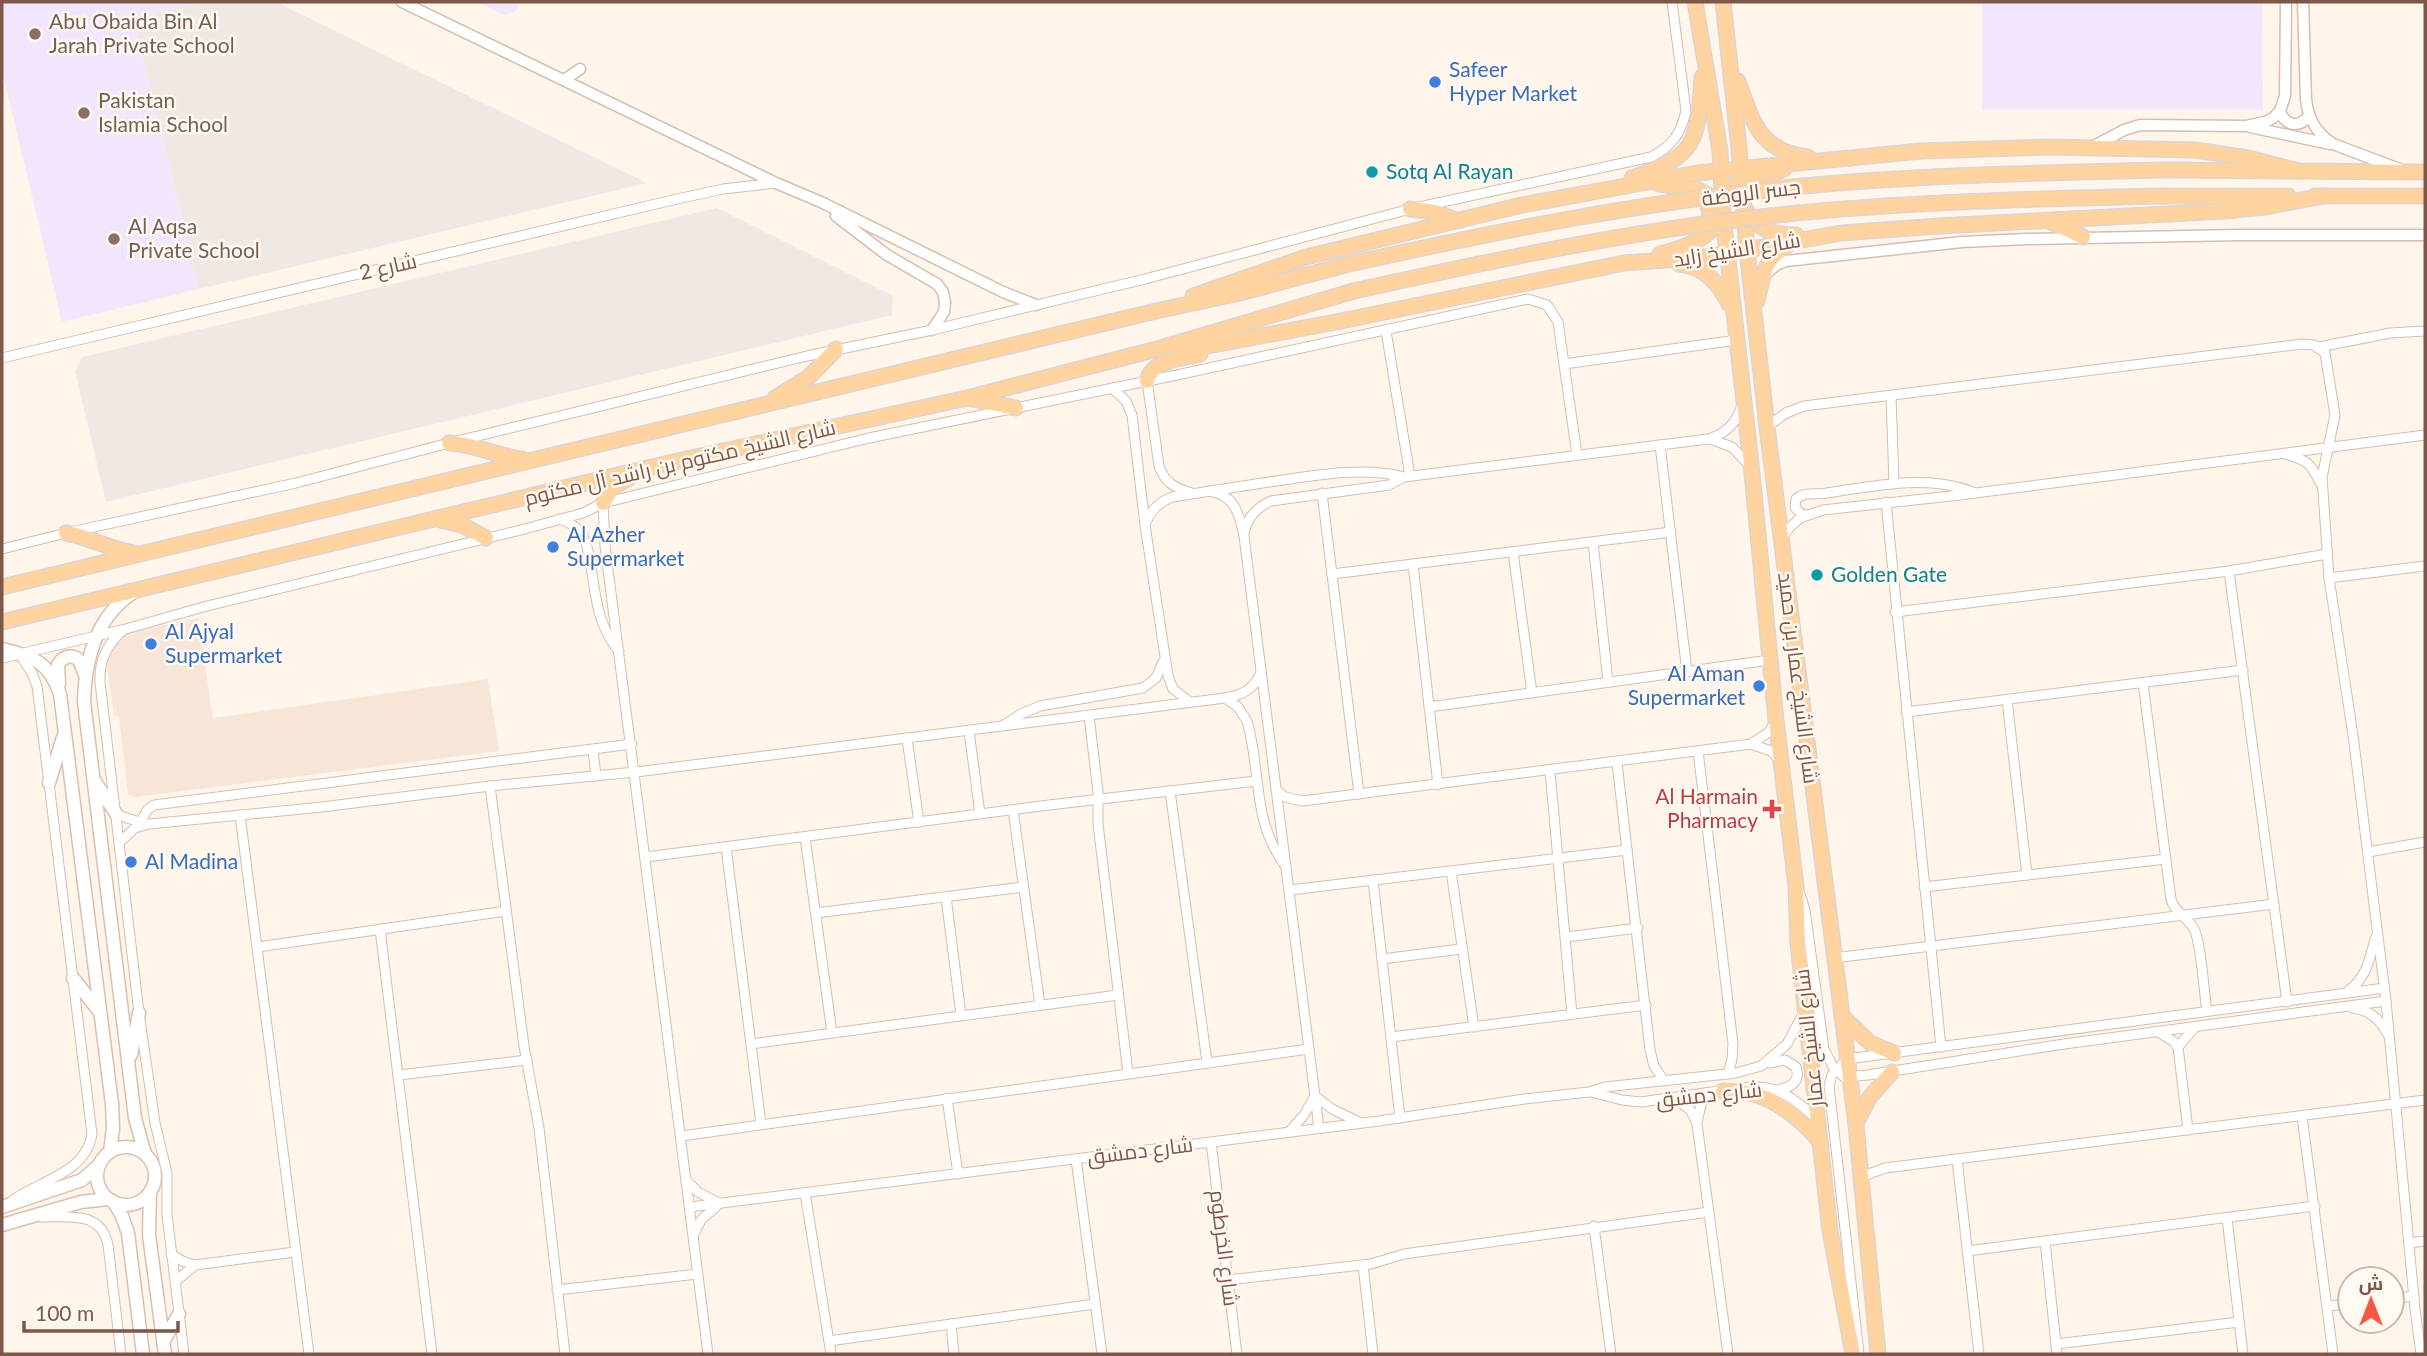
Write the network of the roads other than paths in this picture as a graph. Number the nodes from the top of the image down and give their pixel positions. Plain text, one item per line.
1 (402, 2) edge
2 (1672, 2) edge
3 (1695, 2) edge
4 (1723, 2) edge
5 (2286, 2) edge
6 (2304, 2) edge
7 (1704, 59) junction
8 (1730, 63) junction
9 (580, 69) dead end
10 (564, 80) junction
11 (2280, 111) junction
12 (2309, 115) junction
13 (2246, 126) junction
14 (2333, 144) junction
15 (2090, 148) junction
16 (1832, 158) junction
17 (1794, 163) junction
18 (2299, 171) junction
19 (2407, 172) junction
20 (2425, 172) edge
21 (1732, 176) junction
22 (1759, 178) junction
23 (776, 183) junction
24 (1643, 184) junction
25 (1699, 190) junction
26 (1586, 193) junction
27 (2323, 196) junction
28 (2425, 196) edge
29 (810, 199) junction
30 (1723, 208) junction
31 (1745, 208) junction
32 (1410, 209) junction
33 (1458, 220) junction
34 (2046, 220) junction
35 (1745, 232) junction
36 (1841, 233) junction
37 (2425, 235) edge
38 (1704, 237) junction
39 (2083, 237) junction
40 (1794, 242) junction
41 (1746, 250) junction
42 (1727, 253) junction
43 (1624, 263) junction
44 (1345, 265) joint
45 (1584, 271) junction
46 (1354, 291) joint
47 (1759, 293) junction
48 (1036, 305) junction
49 (1156, 311) junction
50 (1754, 312) junction
51 (1734, 316) junction
52 (1341, 321) junction
53 (932, 330) junction
54 (1386, 331) junction
55 (2425, 331) edge
56 (1737, 340) junction
57 (2319, 347) junction
58 (836, 349) junction
59 (1157, 349) junction
60 (2, 358) edge
61 (1564, 364) junction
62 (1147, 381) junction
63 (1112, 388) junction
64 (1742, 396) junction
65 (1892, 396) junction
66 (967, 398) junction
67 (760, 407) junction
68 (1016, 408) junction
69 (1767, 427) junction
70 (2425, 435) edge
71 (1708, 439) junction
72 (449, 443) junction
73 (1660, 445) junction
74 (2327, 448) junction
75 (2280, 453) junction
76 (1577, 455) junction
77 (530, 460) junction
78 (657, 466) junction
79 (1752, 473) junction
80 (1407, 476) junction
81 (1894, 484) junction
82 (2321, 485) junction
83 (1209, 491) junction
84 (1975, 492) junction
85 (1322, 493) junction
86 (1194, 494) junction
87 (1886, 502) junction
88 (603, 503) junction
89 (1807, 514) junction
90 (560, 519) junction
91 (435, 520) junction
92 (1145, 525) junction
93 (1671, 532) junction
94 (66, 533) junction
95 (1244, 536) junction
96 (486, 538) junction
97 (1780, 540) junction
98 (1593, 542) junction
99 (2, 549) edge
100 (1513, 552) junction
101 (143, 553) junction
102 (2327, 554) junction
103 (1413, 564) junction
104 (2425, 566) edge
105 (2230, 571) junction
106 (1332, 574) junction
107 (2329, 578) junction
108 (2, 587) edge
109 (139, 589) junction
110 (1895, 612) junction
111 (2, 622) edge
112 (122, 630) junction
113 (96, 636) junction
114 (2, 649) edge
115 (620, 652) junction
116 (19, 654) junction
117 (1164, 656) junction
118 (2, 658) edge
119 (1770, 660) junction
120 (2243, 670) junction
121 (1261, 672) junction
122 (1687, 672) junction
123 (85, 675) junction
124 (1608, 682) junction
125 (2143, 683) junction
126 (1532, 693) junction
127 (60, 694) junction
128 (1225, 698) junction
129 (2007, 699) junction
130 (1190, 702) junction
131 (1429, 706) junction
132 (1906, 712) junction
133 (1089, 716) junction
134 (1776, 720) junction
135 (1004, 725) junction
136 (969, 731) junction
137 (65, 733) junction
138 (907, 740) junction
139 (632, 744) junction
140 (1751, 744) junction
141 (593, 750) junction
142 (1698, 751) junction
143 (1617, 762) junction
144 (1782, 762) junction
145 (1550, 771) junction
146 (635, 772) junction
147 (596, 776) junction
148 (92, 779) junction
149 (1255, 781) junction
150 (49, 783) junction
151 (1438, 785) junction
152 (490, 786) junction
153 (1276, 790) junction
154 (1170, 791) junction
155 (1359, 794) junction
156 (1098, 799) junction
157 (1302, 801) junction
158 (1013, 810) junction
159 (980, 814) junction
160 (117, 815) junction
161 (240, 815) junction
162 (1280, 819) junction
163 (919, 822) junction
164 (145, 823) junction
165 (805, 837) junction
166 (120, 842) junction
167 (2425, 842) edge
168 (726, 847) junction
169 (1628, 850) junction
170 (2368, 852) junction
171 (646, 857) junction
172 (1559, 858) junction
173 (2166, 859) junction
174 (1287, 868) junction
175 (1451, 871) junction
176 (2027, 876) junction
177 (1373, 880) junction
178 (1796, 886) junction
179 (1023, 887) junction
180 (1924, 887) junction
181 (1290, 890) junction
182 (946, 897) junction
183 (2274, 904) junction
184 (506, 911) junction
185 (816, 913) junction
186 (2183, 916) junction
187 (1637, 928) junction
188 (380, 929) junction
189 (2377, 931) junction
190 (1566, 937) junction
191 (1930, 946) junction
192 (258, 947) junction
193 (1461, 949) junction
194 (1834, 958) junction
195 (1382, 960) junction
196 (73, 978) junction
197 (2385, 988) junction
198 (2345, 993) junction
199 (1118, 995) junction
200 (2386, 1001) junction
201 (2287, 1002) junction
202 (1040, 1005) junction
203 (1646, 1005) junction
204 (2343, 1006) junction
205 (1805, 1009) junction
206 (2207, 1011) junction
207 (99, 1012) junction
208 (139, 1013) junction
209 (961, 1015) junction
210 (1572, 1015) junction
211 (1842, 1016) junction
212 (2196, 1026) junction
213 (1474, 1027) junction
214 (2157, 1032) junction
215 (832, 1033) junction
216 (1391, 1037) junction
217 (2390, 1037) junction
218 (751, 1044) junction
219 (1941, 1047) junction
220 (2178, 1047) junction
221 (1309, 1049) junction
222 (1894, 1053) junction
223 (1847, 1059) junction
224 (527, 1060) junction
225 (1207, 1062) junction
226 (128, 1065) junction
227 (1762, 1066) junction
228 (1892, 1072) junction
229 (1128, 1073) junction
230 (1728, 1074) junction
231 (1842, 1074) junction
232 (399, 1075) junction
233 (1664, 1081) junction
234 (1778, 1090) junction
235 (1723, 1091) junction
236 (1589, 1092) junction
237 (1708, 1093) junction
238 (1315, 1096) junction
239 (947, 1098) junction
240 (1675, 1098) junction
241 (2425, 1100) edge
242 (2396, 1104) junction
243 (2302, 1116) junction
244 (1400, 1118) junction
245 (1818, 1120) junction
246 (1362, 1123) junction
247 (761, 1124) junction
248 (1697, 1124) junction
249 (1856, 1125) junction
250 (1319, 1128) junction
251 (2188, 1130) junction
252 (1289, 1132) junction
253 (681, 1136) junction
254 (1210, 1142) junction
255 (1821, 1142) junction
256 (110, 1152) junction
257 (145, 1154) junction
258 (1076, 1159) junction
259 (1957, 1159) junction
260 (99, 1165) junction
261 (958, 1174) junction
262 (1861, 1177) junction
263 (686, 1180) junction
264 (150, 1192) junction
265 (805, 1193) junction
266 (110, 1200) junction
267 (721, 1203) junction
268 (3, 1206) edge
269 (2315, 1206) junction
270 (690, 1207) junction
271 (1709, 1212) junction
272 (30, 1217) junction
273 (2227, 1218) junction
274 (2, 1225) edge
275 (1594, 1226) junction
276 (693, 1236) junction
277 (2045, 1241) junction
278 (2425, 1241) edge
279 (2409, 1243) junction
280 (1967, 1251) junction
281 (295, 1252) junction
282 (171, 1254) junction
283 (195, 1265) junction
284 (1363, 1265) junction
285 (697, 1274) junction
286 (1228, 1280) junction
287 (175, 1282) junction
288 (557, 1290) junction
289 (2414, 1296) junction
290 (2406, 1297) edge
291 (1095, 1304) junction
292 (2336, 1305) edge
293 (2327, 1306) junction
294 (179, 1314) junction
295 (2239, 1322) junction
296 (951, 1324) junction
297 (141, 1340) junction
298 (829, 1341) junction
299 (2056, 1344) junction
300 (164, 1348) edge
301 (121, 1354) edge
302 (137, 1354) edge
303 (143, 1354) edge
304 (184, 1354) edge
305 (309, 1354) edge
306 (432, 1354) edge
307 (565, 1354) edge
308 (708, 1354) edge
309 (831, 1354) edge
310 (954, 1354) edge
311 (1102, 1354) edge
312 (1237, 1354) edge
313 (1373, 1354) edge
314 (1611, 1354) edge
315 (1728, 1354) edge
316 (1856, 1354) edge
317 (1878, 1354) edge
318 (1979, 1354) edge
319 (2057, 1354) edge
320 (2243, 1354) edge
321 (2333, 1354) edge
322 (2421, 1354) edge

1 - 10 street
2 - 32 street
3 - 7 main road, شارع الشيخ عمار بن حميد
4 - 8 main road, شارع الشيخ عمار بن حميد
5 - 11 street
6 - 12 street
7 - 21 main road, شارع الشيخ عمار بن حميد
7 - 26 main road
8 - 16 main road
8 - 21 main road, شارع الشيخ عمار بن حميد
9 - 10 street
10 - 23 street
11 - 12 street
11 - 13 street
12 - 14 street
13 - 14 street
13 - 15 street
14 - 19 street
15 - 16 main road
15 - 18 main road
16 - 17 main road
17 - 21 main road
17 - 22 main road
18 - 19 main road
18 - 44 main road, جسر الروضة, bridge
19 - 20 main road
21 - 22 main road
21 - 24 main road
21 - 30 main road, شارع الشيخ عمار بن حميد
21 - 30 main road
21 - 31 main road, شارع الشيخ عمار بن حميد
22 - 31 main road
23 - 29 street
23 - 60 street, شارع 2
24 - 25 main road
24 - 26 main road
25 - 30 main road
25 - 38 main road
26 - 33 main road
27 - 28 main road
27 - 34 main road, شارع الشيخ زايد
27 - 46 main road, جسر الروضة, bridge
29 - 48 street
29 - 53 street
30 - 35 main road
30 - 38 main road
30 - 42 main road, شارع الشيخ عمار بن حميد
31 - 35 main road, شارع الشيخ عمار بن حميد
31 - 36 main road
32 - 33 main road
32 - 48 street
33 - 49 main road
34 - 36 main road, شارع الشيخ زايد
34 - 39 main road
35 - 41 main road, شارع الشيخ عمار بن حميد
36 - 40 main road, شارع الشيخ زايد
37 - 39 street
38 - 43 main road
39 - 47 street
40 - 41 main road, شارع الشيخ زايد
40 - 47 main road
41 - 42 main road, شارع الشيخ زايد
41 - 50 main road, شارع الشيخ عمار بن حميد
42 - 43 main road, شارع الشيخ زايد
42 - 51 main road, شارع الشيخ عمار بن حميد
43 - 45 main road, شارع الشيخ زايد
44 - 49 main road, شارع الشيخ مكتوم بن راشد آل مكتوم
45 - 51 main road
45 - 52 main road, شارع الشيخ زايد
46 - 59 main road, شارع الشيخ مكتوم بن راشد آل مكتوم
47 - 50 main road
48 - 53 street
49 - 67 main road, شارع الشيخ مكتوم بن راشد آل مكتوم
50 - 69 main road, شارع الشيخ عمار بن حميد
51 - 56 main road, شارع الشيخ عمار بن حميد
52 - 59 main road, شارع الشيخ زايد
52 - 62 main road
53 - 58 street
54 - 61 street
54 - 62 street
54 - 80 street
55 - 57 street
56 - 61 street
56 - 64 main road, شارع الشيخ عمار بن حميد
57 - 65 street
57 - 74 street
58 - 67 main road
58 - 72 street
59 - 66 main road, شارع الشيخ مكتوم بن راشد آل مكتوم
61 - 76 street
62 - 63 street
62 - 86 street
63 - 68 street
63 - 92 street
64 - 71 street
64 - 79 main road, شارع الشيخ عمار بن حميد
65 - 69 street
65 - 81 street
66 - 68 main road
66 - 78 main road, شارع الشيخ مكتوم بن راشد آل مكتوم
67 - 77 main road, شارع الشيخ مكتوم بن راشد آل مكتوم
68 - 88 street
69 - 97 main road, شارع الشيخ عمار بن حميد
70 - 74 street
71 - 73 street
71 - 79 street
72 - 77 main road
72 - 94 street
73 - 76 street
73 - 93 street
74 - 75 street
74 - 82 street
75 - 82 street
75 - 84 street
76 - 80 street
77 - 101 main road, شارع الشيخ مكتوم بن راشد آل مكتوم
78 - 88 main road
78 - 91 main road, شارع الشيخ مكتوم بن راشد آل مكتوم
79 - 119 main road, شارع الشيخ عمار بن حميد
80 - 83 street
80 - 85 street
81 - 84 street
81 - 89 street
82 - 102 street
83 - 86 street
83 - 95 street
84 - 87 street
85 - 95 street
85 - 106 street
86 - 92 street
87 - 89 street
87 - 110 street
88 - 90 street
88 - 115 street
89 - 97 street
90 - 96 street
90 - 115 street
91 - 96 main road
91 - 109 main road, شارع الشيخ مكتوم بن راشد آل مكتوم
92 - 117 street
93 - 98 street
93 - 122 street
94 - 99 street
94 - 101 main road
95 - 121 street
96 - 112 street
97 - 194 main road, شارع الشيخ عمار بن حميد
98 - 100 street
98 - 124 street
100 - 103 street
100 - 126 street
101 - 108 main road, شارع الشيخ مكتوم بن راشد آل مكتوم
102 - 105 street
102 - 107 street
103 - 106 street
103 - 131 street
104 - 107 street
105 - 110 street
105 - 120 street
106 - 155 street
107 - 170 street
109 - 111 main road, شارع الشيخ مكتوم بن راشد آل مكتوم
109 - 113 main road
110 - 132 street
112 - 113 street
112 - 160 street
113 - 116 street
113 - 123 main road
114 - 116 main road
115 - 139 street
116 - 118 street
116 - 127 main road
116 - 150 street
117 - 130 street
117 - 135 street
119 - 122 street
119 - 134 main road, شارع الشيخ عمار بن حميد
120 - 125 street
120 - 183 street
121 - 128 street
121 - 153 street
122 - 124 street
123 - 127 main road
123 - 148 main road
124 - 126 street
125 - 129 street
125 - 173 street
126 - 131 street
127 - 137 main road
128 - 130 street
128 - 149 street
129 - 132 street
129 - 176 street
130 - 133 street
131 - 151 street
132 - 180 street
133 - 135 street
133 - 156 street
134 - 140 street
134 - 144 main road, شارع الشيخ عمار
135 - 136 street
136 - 138 street
136 - 159 street
137 - 150 main road
137 - 207 main road
138 - 146 street
138 - 163 street
139 - 141 street
139 - 146 street
140 - 142 street
140 - 144 street
141 - 147 street
141 - 164 street
142 - 143 street
142 - 230 street
143 - 145 street
143 - 169 street
144 - 178 main road, شارع الشيخ عمار
145 - 151 street
145 - 172 street
146 - 147 street
146 - 171 street
147 - 152 street
148 - 160 main road
148 - 226 main road
149 - 154 street
149 - 174 street
150 - 196 street
151 - 155 street
152 - 161 street
152 - 184 street
153 - 157 street
153 - 162 street
154 - 156 street
154 - 225 street
155 - 157 street
156 - 158 street
156 - 199 street
157 - 162 street
158 - 159 street
158 - 179 street
159 - 163 street
160 - 164 street
160 - 166 street
161 - 164 street
161 - 192 street
162 - 174 street
163 - 165 street
164 - 166 street
165 - 168 street
165 - 185 street
166 - 208 street
167 - 170 street
168 - 171 street
168 - 218 street
169 - 172 street
169 - 187 street
170 - 189 street
171 - 253 street
172 - 175 street
172 - 190 street
173 - 176 street
173 - 186 street
174 - 181 street
175 - 177 street
175 - 193 street
176 - 180 street
177 - 181 street
177 - 195 street
178 - 205 main road, شارع الشيخ عمار
178 - 231 street
179 - 182 street
179 - 202 street
180 - 191 street
181 - 221 street
182 - 185 street
182 - 209 street
183 - 186 street
183 - 201 street
184 - 188 street
184 - 224 street
185 - 215 street
186 - 191 street
186 - 206 street
187 - 190 street
187 - 203 street
188 - 192 street
188 - 232 street
189 - 197 street
189 - 198 street
190 - 210 street
191 - 194 street
191 - 219 street
192 - 281 street
193 - 195 street
193 - 213 street
194 - 211 main road, شارع الشيخ عمار بن حميد
195 - 216 street
196 - 207 main road
196 - 268 street
197 - 198 street
197 - 200 street
198 - 201 street
199 - 202 street
199 - 229 street
200 - 204 street
200 - 217 street
201 - 206 street
202 - 209 street
203 - 210 street
203 - 233 street
204 - 212 street
204 - 217 street
205 - 227 street, شارع دمشق
205 - 245 main road, شارع الشيخ عمار
206 - 219 street
207 - 256 main road
208 - 226 main road
208 - 282 street
209 - 215 street
210 - 213 street
211 - 222 main road
211 - 223 main road, شارع الشيخ عمار بن حميد
212 - 214 street
212 - 220 street
213 - 216 street
214 - 220 street
214 - 228 street
215 - 218 street
216 - 244 street
217 - 242 street
218 - 247 street
219 - 222 street
220 - 251 street
221 - 225 street
221 - 238 street
222 - 223 street
223 - 231 main road, شارع الشيخ عمار بن حميد
224 - 232 street
224 - 288 street
225 - 229 street
226 - 257 main road
227 - 230 street, شارع دمشق
227 - 234 street
228 - 231 street
228 - 249 main road
229 - 239 street
230 - 233 street, شارع دمشق
231 - 249 main road, شارع الشيخ عمار بن حميد
231 - 316 street
232 - 306 street
233 - 236 street, شارع دمشق
234 - 235 street, شارع دمشق
234 - 245 street, شارع دمشق
235 - 237 street, شارع دمشق
235 - 255 main road
236 - 240 street, شارع دمشق
236 - 244 street, شارع دمشق
237 - 240 street, شارع دمشق
237 - 248 street
238 - 246 street
238 - 250 street
238 - 252 street
239 - 247 street
239 - 261 street
240 - 248 street
241 - 242 street
242 - 243 street
242 - 279 street
243 - 251 street
243 - 269 street
244 - 246 street, شارع دمشق
245 - 255 main road, شارع الشيخ عمار
246 - 250 street, شارع دمشق
247 - 253 street
248 - 271 street
249 - 262 main road, شارع الشيخ عمار بن حميد
250 - 252 street, شارع دمشق
251 - 259 street
252 - 254 street, شارع دمشق
253 - 263 street
254 - 258 street, شارع دمشق
254 - 286 street, شارع الخرطوم
255 - 316 main road, شارع الشيخ عمار
256 - 257 main road
256 - 260 main road
257 - 264 main road
258 - 261 street, شارع دمشق
258 - 291 street
259 - 262 street
259 - 280 street
260 - 266 main road
260 - 268 main road
261 - 265 street, شارع دمشق
262 - 317 main road, شارع الشيخ عمار بن حميد
263 - 267 street
263 - 270 street
264 - 266 main road
264 - 300 main road
265 - 267 street, شارع دمشق
265 - 298 street
266 - 272 main road
266 - 297 main road
267 - 270 street, شارع دمشق
267 - 276 street
269 - 273 street
269 - 293 street
270 - 276 street
271 - 275 street
271 - 315 street
272 - 274 main road
272 - 301 street
273 - 277 street
273 - 295 street
275 - 284 street
275 - 314 street
276 - 285 street
277 - 280 street
277 - 299 street
278 - 279 street
279 - 289 street
280 - 318 street
281 - 283 street
281 - 305 street
282 - 283 street
282 - 287 street
283 - 287 street
284 - 286 street
284 - 313 street
285 - 288 street
285 - 308 street
286 - 312 street, شارع الخرطوم
287 - 294 street
288 - 307 street
289 - 290 street
289 - 322 street
291 - 296 street
291 - 311 street
292 - 293 street
293 - 321 street
294 - 300 main road
294 - 304 street
295 - 299 street
295 - 320 street
296 - 298 street
296 - 310 street
297 - 302 main road
297 - 303 main road
298 - 309 street
299 - 319 street

